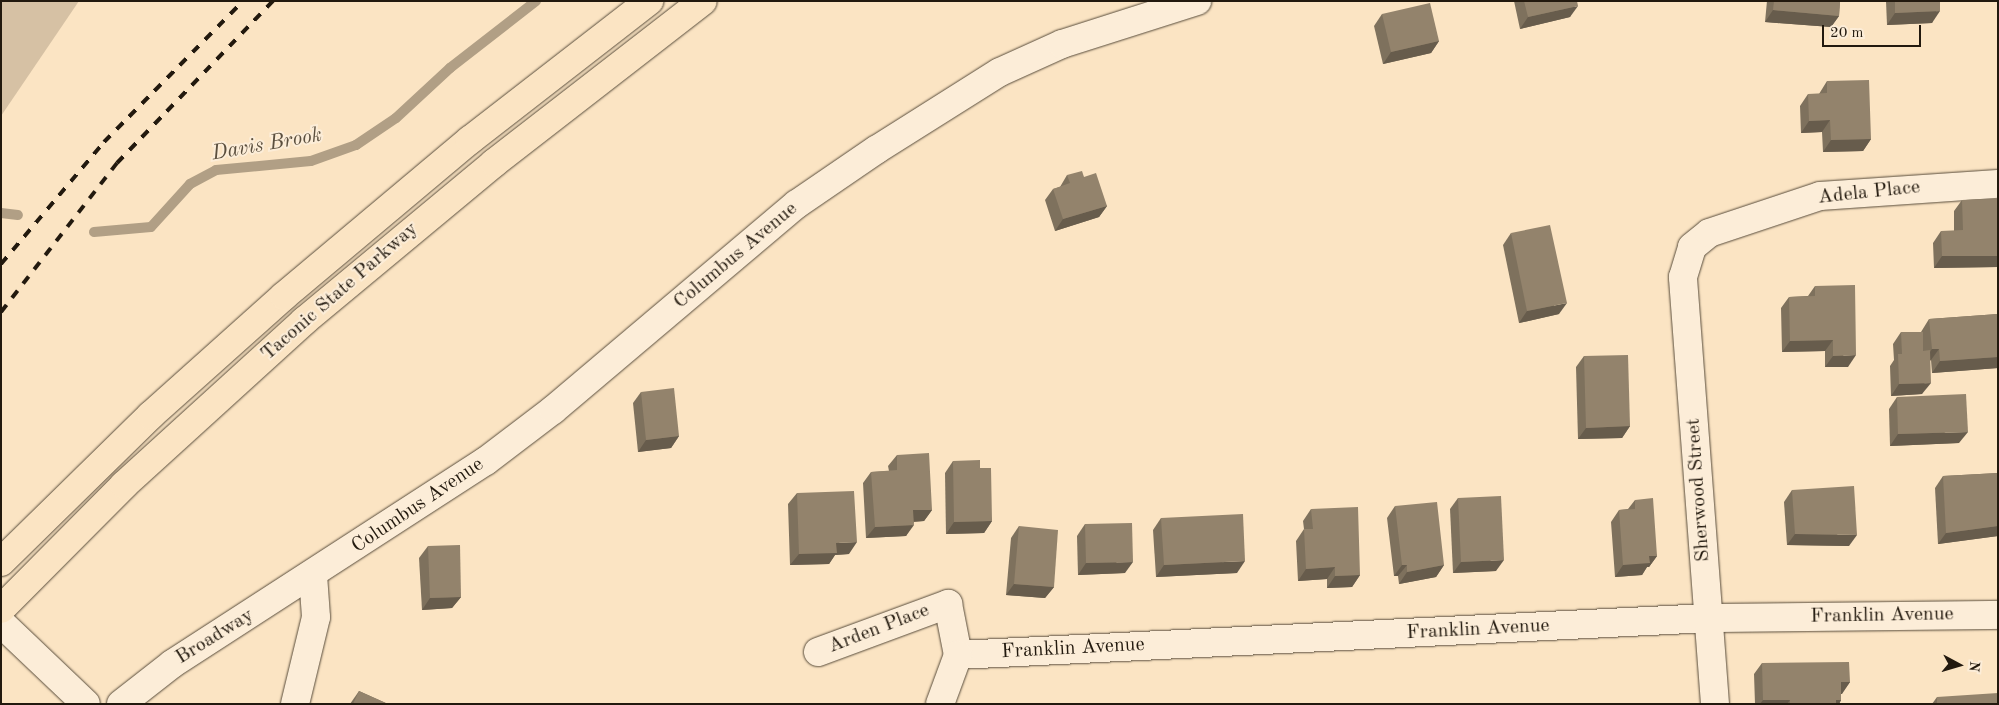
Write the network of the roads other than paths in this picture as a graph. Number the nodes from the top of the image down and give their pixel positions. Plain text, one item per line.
1 (649, 1) edge
2 (703, 1) edge
3 (1197, 1) edge
4 (1998, 184) edge
5 (1684, 276) joint
6 (1, 562) edge
7 (313, 575) junction
8 (1, 609) edge
9 (1998, 615) edge
10 (1708, 618) junction
11 (1, 623) edge
12 (818, 652) dead end
13 (958, 654) junction
14 (86, 704) edge
15 (121, 704) edge
16 (295, 704) edge
17 (940, 704) edge
18 (1715, 704) edge

1 - 6 highway, Taconic State Parkway
2 - 8 highway, Taconic State Parkway
3 - 7 street, Columbus Avenue
4 - 5 street, Adela Place
5 - 10 street, Sherwood Street
7 - 15 street, Broadway
7 - 16 street
9 - 10 street, Franklin Avenue
10 - 13 street, Franklin Avenue
10 - 18 street, Sherwood Street
11 - 14 street
12 - 13 street, Arden Place
13 - 17 street

